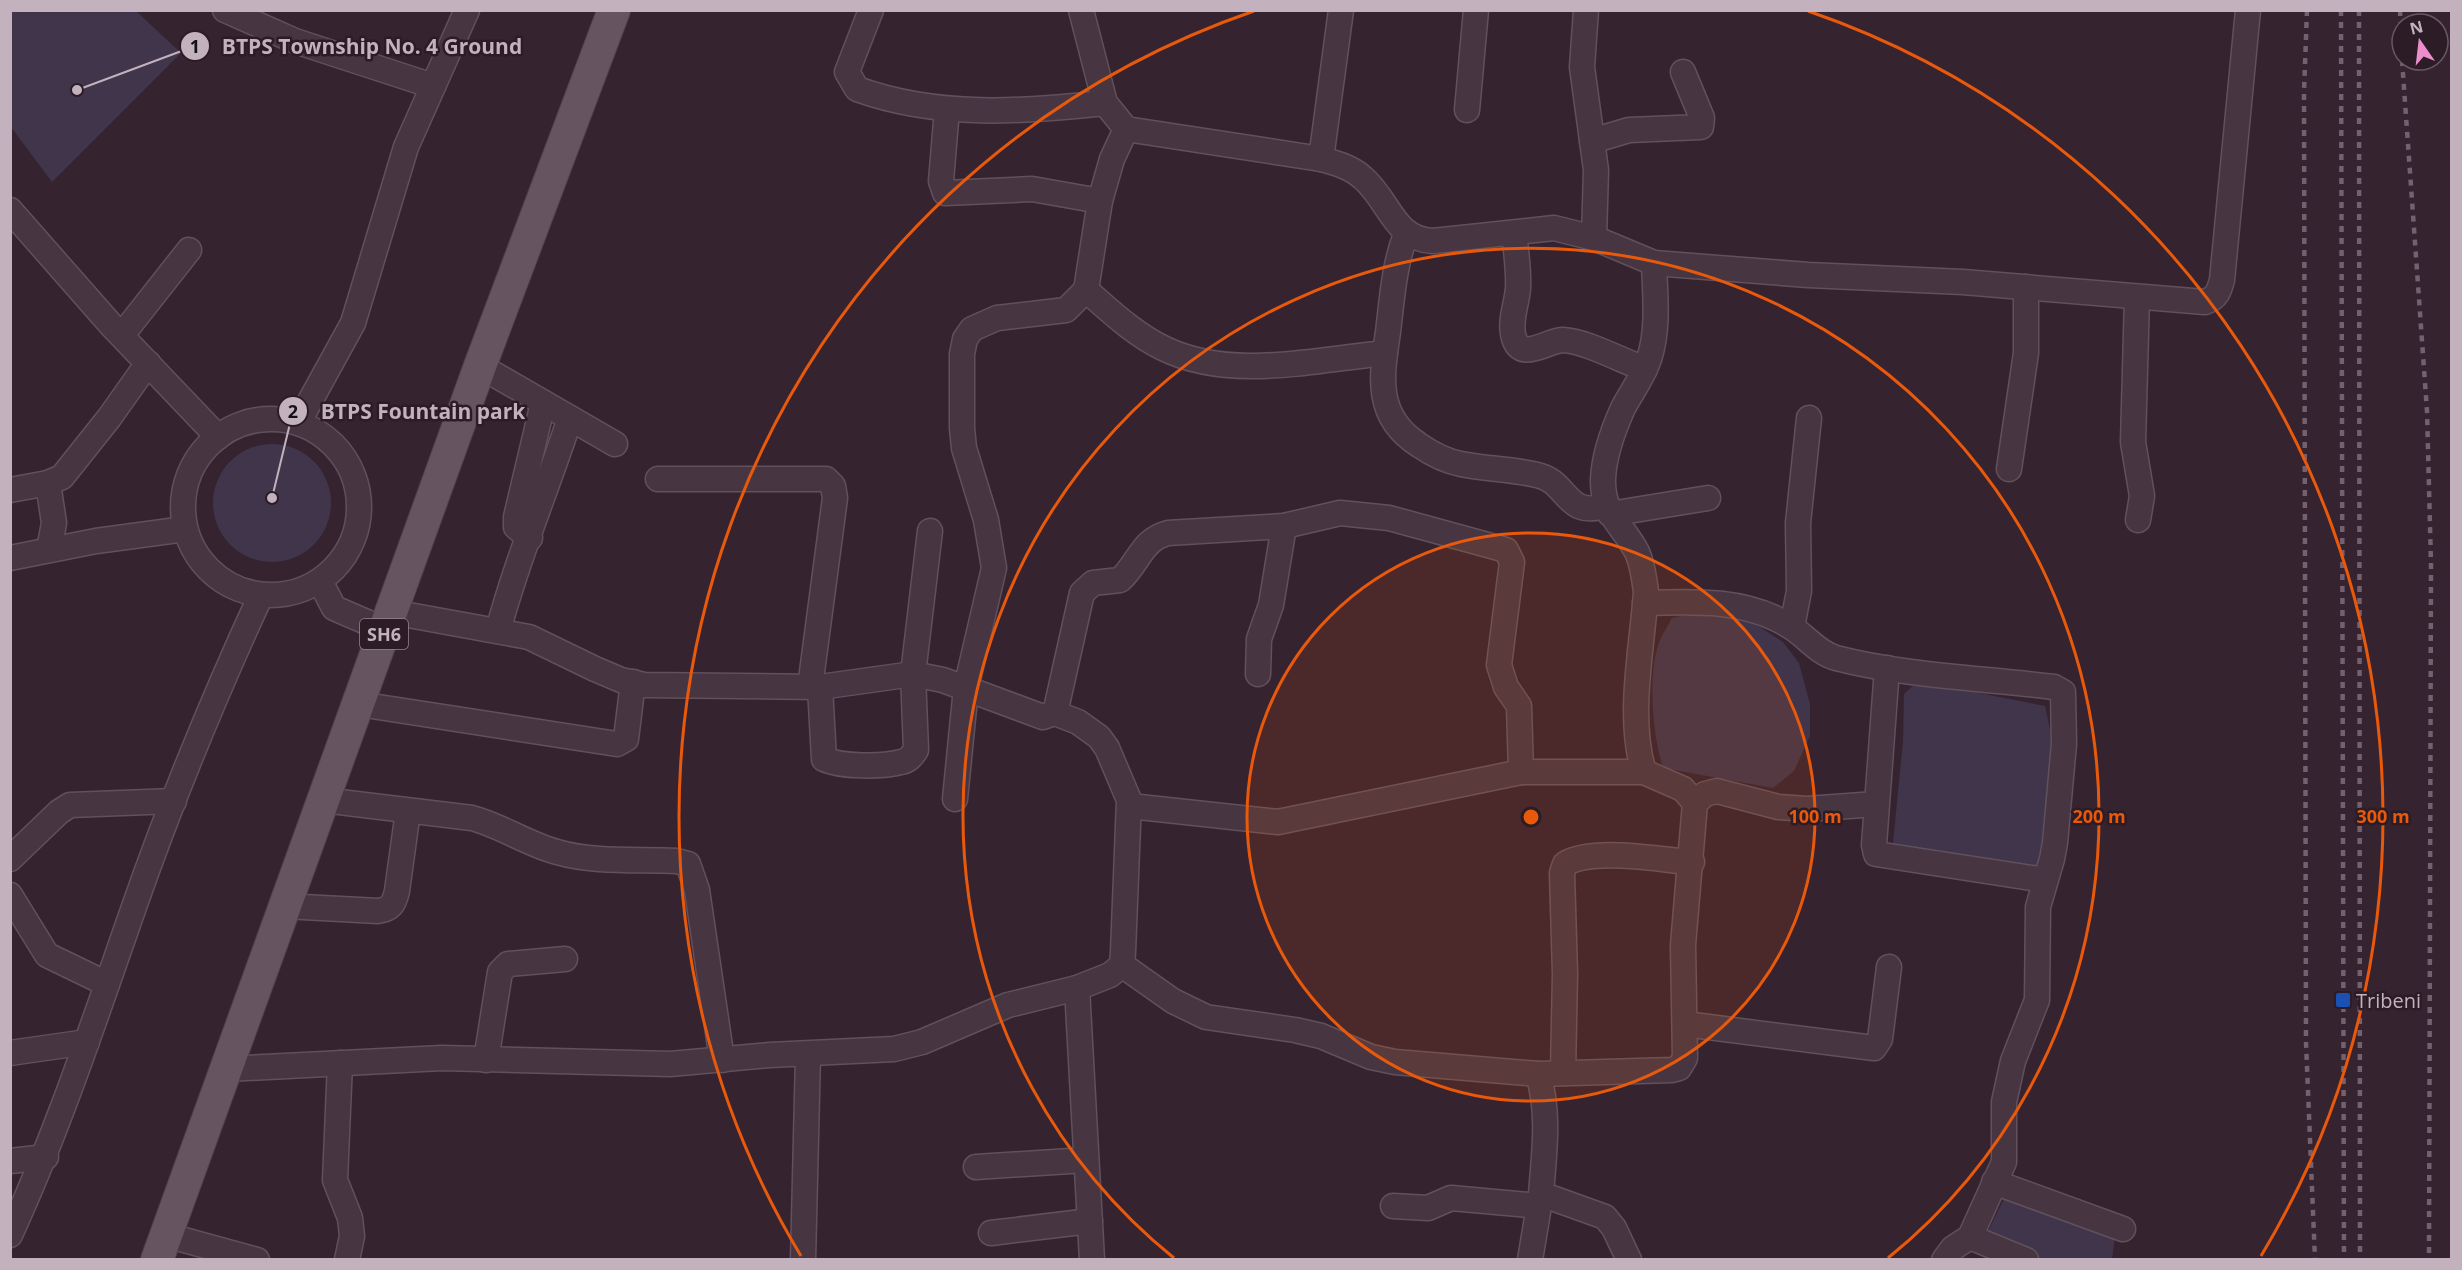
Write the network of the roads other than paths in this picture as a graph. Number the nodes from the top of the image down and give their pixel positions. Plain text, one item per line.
1 (225, 10) edge
2 (467, 10) edge
3 (614, 10) edge
4 (871, 10) edge
5 (1081, 10) edge
6 (1341, 10) edge
7 (1476, 10) edge
8 (1587, 10) edge
9 (2248, 10) edge
10 (1683, 72) dead end
11 (433, 86) junction
12 (1105, 104) junction
13 (947, 109) junction
14 (1467, 110) dead end
15 (1126, 129) junction
16 (1592, 141) junction
17 (1321, 159) junction
18 (1100, 201) junction
19 (10, 210) edge
20 (1514, 233) junction
21 (1406, 234) junction
22 (1594, 238) junction
23 (189, 250) dead end
24 (1654, 263) junction
25 (2026, 287) junction
26 (1086, 290) junction
27 (2137, 297) junction
28 (122, 336) junction
29 (1384, 353) junction
30 (148, 363) junction
31 (480, 366) junction
32 (1645, 369) junction
33 (543, 403) junction
34 (570, 418) junction
35 (1809, 418) dead end
36 (298, 423) junction
37 (218, 437) junction
38 (615, 444) dead end
39 (2009, 469) dead end
40 (658, 479) dead end
41 (48, 483) junction
42 (10, 490) edge
43 (1708, 498) dead end
44 (1608, 510) junction
45 (2138, 520) dead end
46 (1284, 526) junction
47 (185, 529) junction
48 (930, 531) dead end
49 (530, 538) junction
50 (49, 550) junction
51 (10, 558) edge
52 (320, 580) junction
53 (261, 595) junction
54 (1645, 603) junction
55 (388, 621) junction
56 (1792, 627) junction
57 (498, 631) junction
58 (1887, 668) junction
59 (913, 674) junction
60 (1258, 674) dead end
61 (633, 682) junction
62 (815, 687) junction
63 (966, 688) junction
64 (359, 704) junction
65 (1057, 712) junction
66 (1521, 772) junction
67 (1644, 772) junction
68 (955, 799) dead end
69 (323, 800) junction
70 (174, 801) junction
71 (1695, 803) junction
72 (1876, 804) junction
73 (1130, 806) junction
74 (408, 811) junction
75 (10, 859) edge
76 (1692, 862) junction
77 (2045, 880) junction
78 (10, 895) edge
79 (284, 906) junction
80 (565, 959) dead end
81 (1122, 965) junction
82 (1889, 967) dead end
83 (107, 984) junction
84 (1077, 988) junction
85 (1685, 1024) junction
86 (87, 1042) junction
87 (10, 1053) edge
88 (808, 1055) junction
89 (722, 1059) junction
90 (486, 1060) junction
91 (340, 1063) junction
92 (227, 1069) junction
93 (1563, 1072) junction
94 (1538, 1074) junction
95 (46, 1157) junction
96 (1086, 1160) junction
97 (10, 1161) edge
98 (976, 1167) dead end
99 (1994, 1182) junction
100 (1540, 1200) junction
101 (1393, 1206) dead end
102 (1090, 1221) junction
103 (2122, 1229) dead end
104 (991, 1233) dead end
105 (10, 1235) edge
106 (1970, 1237) junction
107 (161, 1247) edge
108 (256, 1260) edge
109 (347, 1260) edge
110 (803, 1260) edge
111 (1092, 1260) edge
112 (1530, 1260) edge
113 (1629, 1260) edge
114 (1944, 1260) edge
115 (2026, 1260) edge

1 - 11 street
2 - 11 street
3 - 31 main road, SH6
4 - 13 street
5 - 12 street
6 - 17 street
7 - 14 street
8 - 16 street
9 - 27 street
10 - 16 street
11 - 36 street
12 - 13 street
12 - 15 street
13 - 18 street
15 - 17 street
15 - 18 street
16 - 22 street
17 - 21 street
18 - 26 street
19 - 28 street
20 - 21 street
20 - 22 street
20 - 32 street
21 - 29 street
22 - 24 street
23 - 28 street
24 - 25 street
24 - 32 street
25 - 27 street
25 - 39 street
26 - 29 street
26 - 63 street
27 - 45 street
28 - 30 street
29 - 44 street
30 - 37 street
30 - 41 street
31 - 33 street
31 - 55 main road, SH6
32 - 44 street
33 - 34 street
33 - 49 street
34 - 38 street
34 - 49 street
35 - 56 street
36 - 37 street
36 - 52 street
37 - 47 street
40 - 62 street
41 - 42 street
41 - 50 street
43 - 44 street
44 - 54 street
46 - 60 street
46 - 65 street
46 - 66 street
47 - 50 street
47 - 53 street
48 - 59 street
49 - 57 street
50 - 51 street
52 - 53 street
52 - 55 street
53 - 70 street
54 - 56 street
54 - 67 street
55 - 57 street
55 - 64 main road, SH6
56 - 58 street
57 - 61 street
58 - 72 street
58 - 77 street
59 - 62 street
59 - 62 street
59 - 63 street
61 - 62 street
61 - 64 street
63 - 65 street
63 - 68 street
64 - 69 main road, SH6
65 - 73 street
66 - 67 street
66 - 73 street
67 - 71 street
69 - 74 street
69 - 79 main road, SH6
70 - 75 street
70 - 83 street
71 - 72 street
71 - 76 street
72 - 77 street
73 - 81 street
74 - 79 street
74 - 89 street
76 - 85 street
76 - 93 street
77 - 99 street
78 - 83 street
79 - 92 main road, SH6
80 - 90 street
81 - 84 street
81 - 94 street
82 - 85 street
83 - 86 street
84 - 88 street
84 - 96 street
85 - 93 street
86 - 87 street
86 - 95 street
88 - 89 street
88 - 110 street
89 - 90 street
90 - 91 street
91 - 92 street
91 - 109 street
92 - 107 main road, SH6
93 - 94 street
94 - 100 street
95 - 97 street
95 - 105 street
96 - 98 street
96 - 102 street
99 - 103 street
99 - 106 street
100 - 101 street
100 - 112 street
100 - 113 street
102 - 104 street
102 - 111 street
106 - 114 street
106 - 115 street
107 - 108 street

